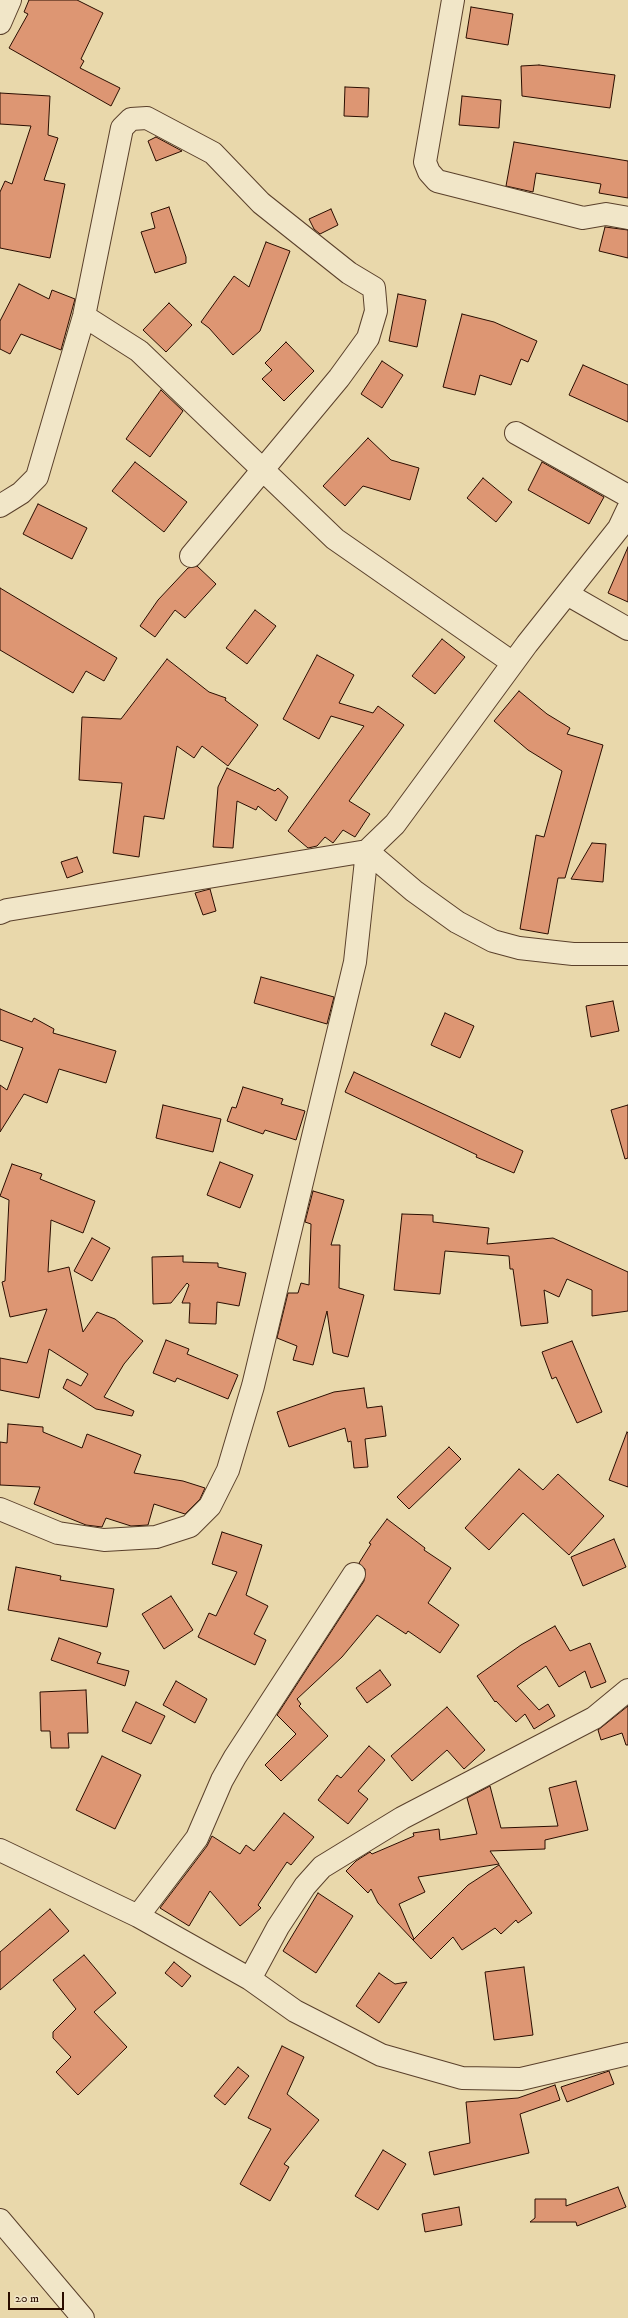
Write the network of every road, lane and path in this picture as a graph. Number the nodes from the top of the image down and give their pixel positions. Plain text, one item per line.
1 (10, 0) edge
2 (453, 0) edge
3 (0, 22) edge
4 (628, 218) edge
5 (84, 316) junction
6 (516, 433) dead end
7 (262, 470) junction
8 (628, 496) edge
9 (0, 506) edge
10 (628, 509) edge
11 (192, 556) dead end
12 (567, 594) junction
13 (628, 629) edge
14 (513, 663) junction
15 (367, 850) junction
16 (0, 913) edge
17 (628, 954) edge
18 (0, 1509) edge
19 (354, 1574) dead end
20 (628, 1690) edge
21 (0, 1850) edge
22 (138, 1916) junction
23 (250, 1978) junction
24 (628, 2054) edge
25 (0, 2220) edge
26 (75, 2315) edge

1 - 3 street
2 - 4 street
5 - 7 street
5 - 7 street
5 - 9 street
6 - 8 street
7 - 11 street
7 - 14 street
10 - 12 street
12 - 13 street
12 - 14 street
14 - 15 street
15 - 16 street
15 - 17 street
15 - 18 street
19 - 22 street
20 - 23 street
21 - 22 street
22 - 23 street
23 - 24 street
25 - 26 street

